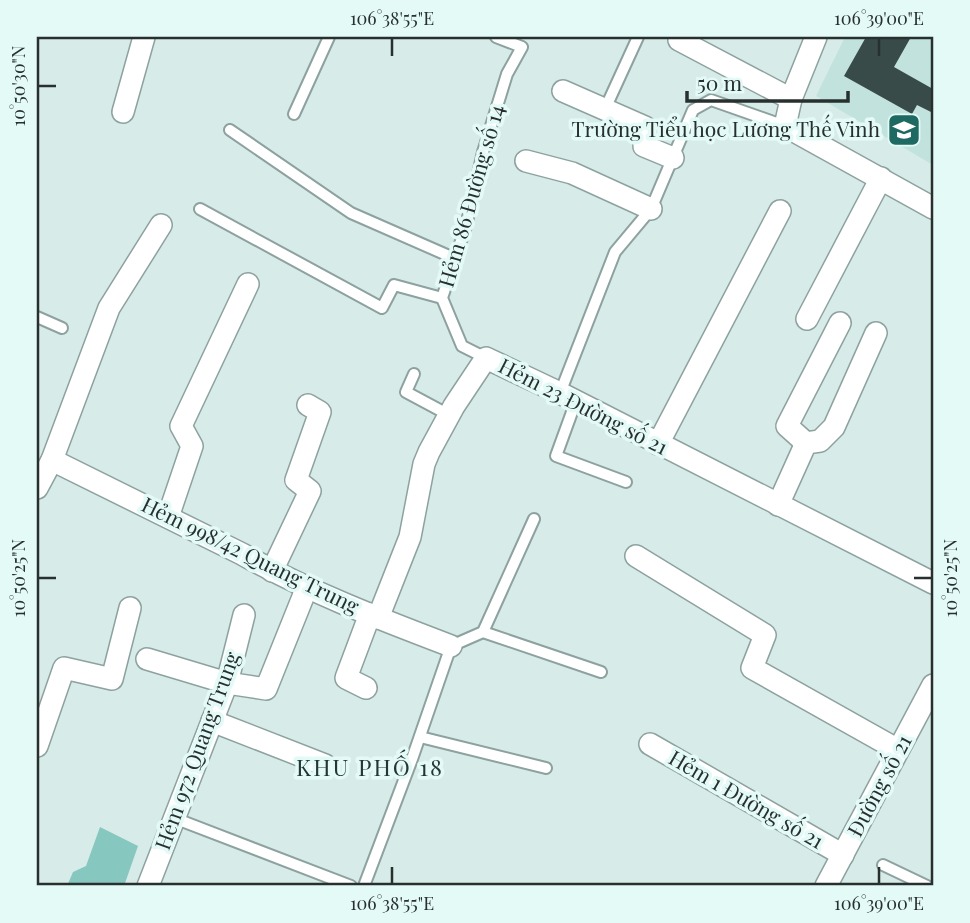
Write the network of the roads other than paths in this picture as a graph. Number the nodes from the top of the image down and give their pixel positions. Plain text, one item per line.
1 (144, 37) edge
2 (329, 37) edge
3 (496, 37) edge
4 (638, 37) edge
5 (816, 37) edge
6 (679, 40) dead end
7 (523, 42) edge
8 (563, 91) dead end
9 (791, 99) junction
10 (605, 109) junction
11 (123, 112) dead end
12 (294, 114) dead end
13 (785, 126) junction
14 (230, 130) dead end
15 (673, 158) junction
16 (526, 161) dead end
17 (881, 178) junction
18 (933, 208) edge
19 (200, 209) dead end
20 (651, 209) junction
21 (780, 211) dead end
22 (161, 225) dead end
23 (456, 259) junction
24 (248, 284) dead end
25 (442, 298) junction
26 (37, 317) edge
27 (807, 319) dead end
28 (840, 323) dead end
29 (62, 328) dead end
30 (876, 332) dead end
31 (486, 358) junction
32 (414, 374) dead end
33 (568, 397) junction
34 (308, 405) dead end
35 (449, 415) junction
36 (806, 443) junction
37 (658, 444) junction
38 (52, 460) junction
39 (626, 482) dead end
40 (37, 488) edge
41 (778, 505) junction
42 (168, 517) junction
43 (534, 519) dead end
44 (636, 556) dead end
45 (272, 571) junction
46 (933, 583) edge
47 (307, 587) junction
48 (130, 608) dead end
49 (244, 615) dead end
50 (374, 616) junction
51 (483, 632) junction
52 (451, 646) junction
53 (146, 659) dead end
54 (601, 672) dead end
55 (228, 683) junction
56 (933, 685) edge
57 (366, 688) dead end
58 (212, 721) junction
59 (420, 737) junction
60 (650, 744) dead end
61 (37, 746) edge
62 (898, 750) junction
63 (325, 765) dead end
64 (546, 768) dead end
65 (174, 818) junction
66 (843, 855) junction
67 (883, 865) dead end
68 (148, 886) edge
69 (351, 886) edge
70 (364, 886) edge
71 (826, 886) edge
72 (927, 886) edge

1 - 11 street
2 - 12 lane
3 - 7 lane, Hẻm 86 Đường số 14
4 - 10 lane
5 - 9 street
6 - 9 street
7 - 23 lane, Hẻm 86 Đường số 14
8 - 10 street
9 - 13 street
10 - 15 street
13 - 15 lane
13 - 17 street
14 - 23 lane
15 - 20 lane
16 - 20 street
17 - 18 street
17 - 27 street
19 - 25 lane
20 - 33 lane
21 - 37 street
22 - 38 street
23 - 25 lane, Hẻm 86 Đường số 14
24 - 42 street
25 - 31 lane, Hẻm 86 Đường số 14
26 - 29 lane
28 - 36 street
30 - 36 street
31 - 33 street, Hẻm 23 Đường số 21
31 - 35 street, Hẻm 23 Đường số 21
32 - 35 lane
33 - 37 street, Hẻm 23 Đường số 21
33 - 39 lane
34 - 45 street
35 - 50 street, Hẻm 23 Đường số 21
36 - 41 street
37 - 41 street, Hẻm 23 Đường số 21
38 - 40 street
38 - 42 street, Hẻm 998/42 Quang Trung
41 - 46 street, Hẻm 23 Đường số 21
42 - 45 street, Hẻm 998/42 Quang Trung
43 - 51 lane
44 - 62 street
45 - 47 street, Hẻm 998/42 Quang Trung
47 - 50 street, Hẻm 998/42 Quang Trung
47 - 55 street
48 - 61 street
49 - 55 street, Hẻm 972 Quang Trung
50 - 52 street, Hẻm 998/42 Quang Trung
50 - 57 street, Hẻm 23 Đường số 21
51 - 52 lane
51 - 54 lane
52 - 59 lane
53 - 55 street
55 - 58 street, Hẻm 972 Quang Trung
56 - 62 street, Đường số 21
58 - 63 street
58 - 65 street, Hẻm 972 Quang Trung
59 - 64 lane
59 - 70 lane
60 - 66 street, Hẻm 1 Đường số 21
62 - 66 street, Đường số 21
65 - 68 street, Hẻm 972 Quang Trung
65 - 69 lane
66 - 71 street, Đường số 21
67 - 72 lane

